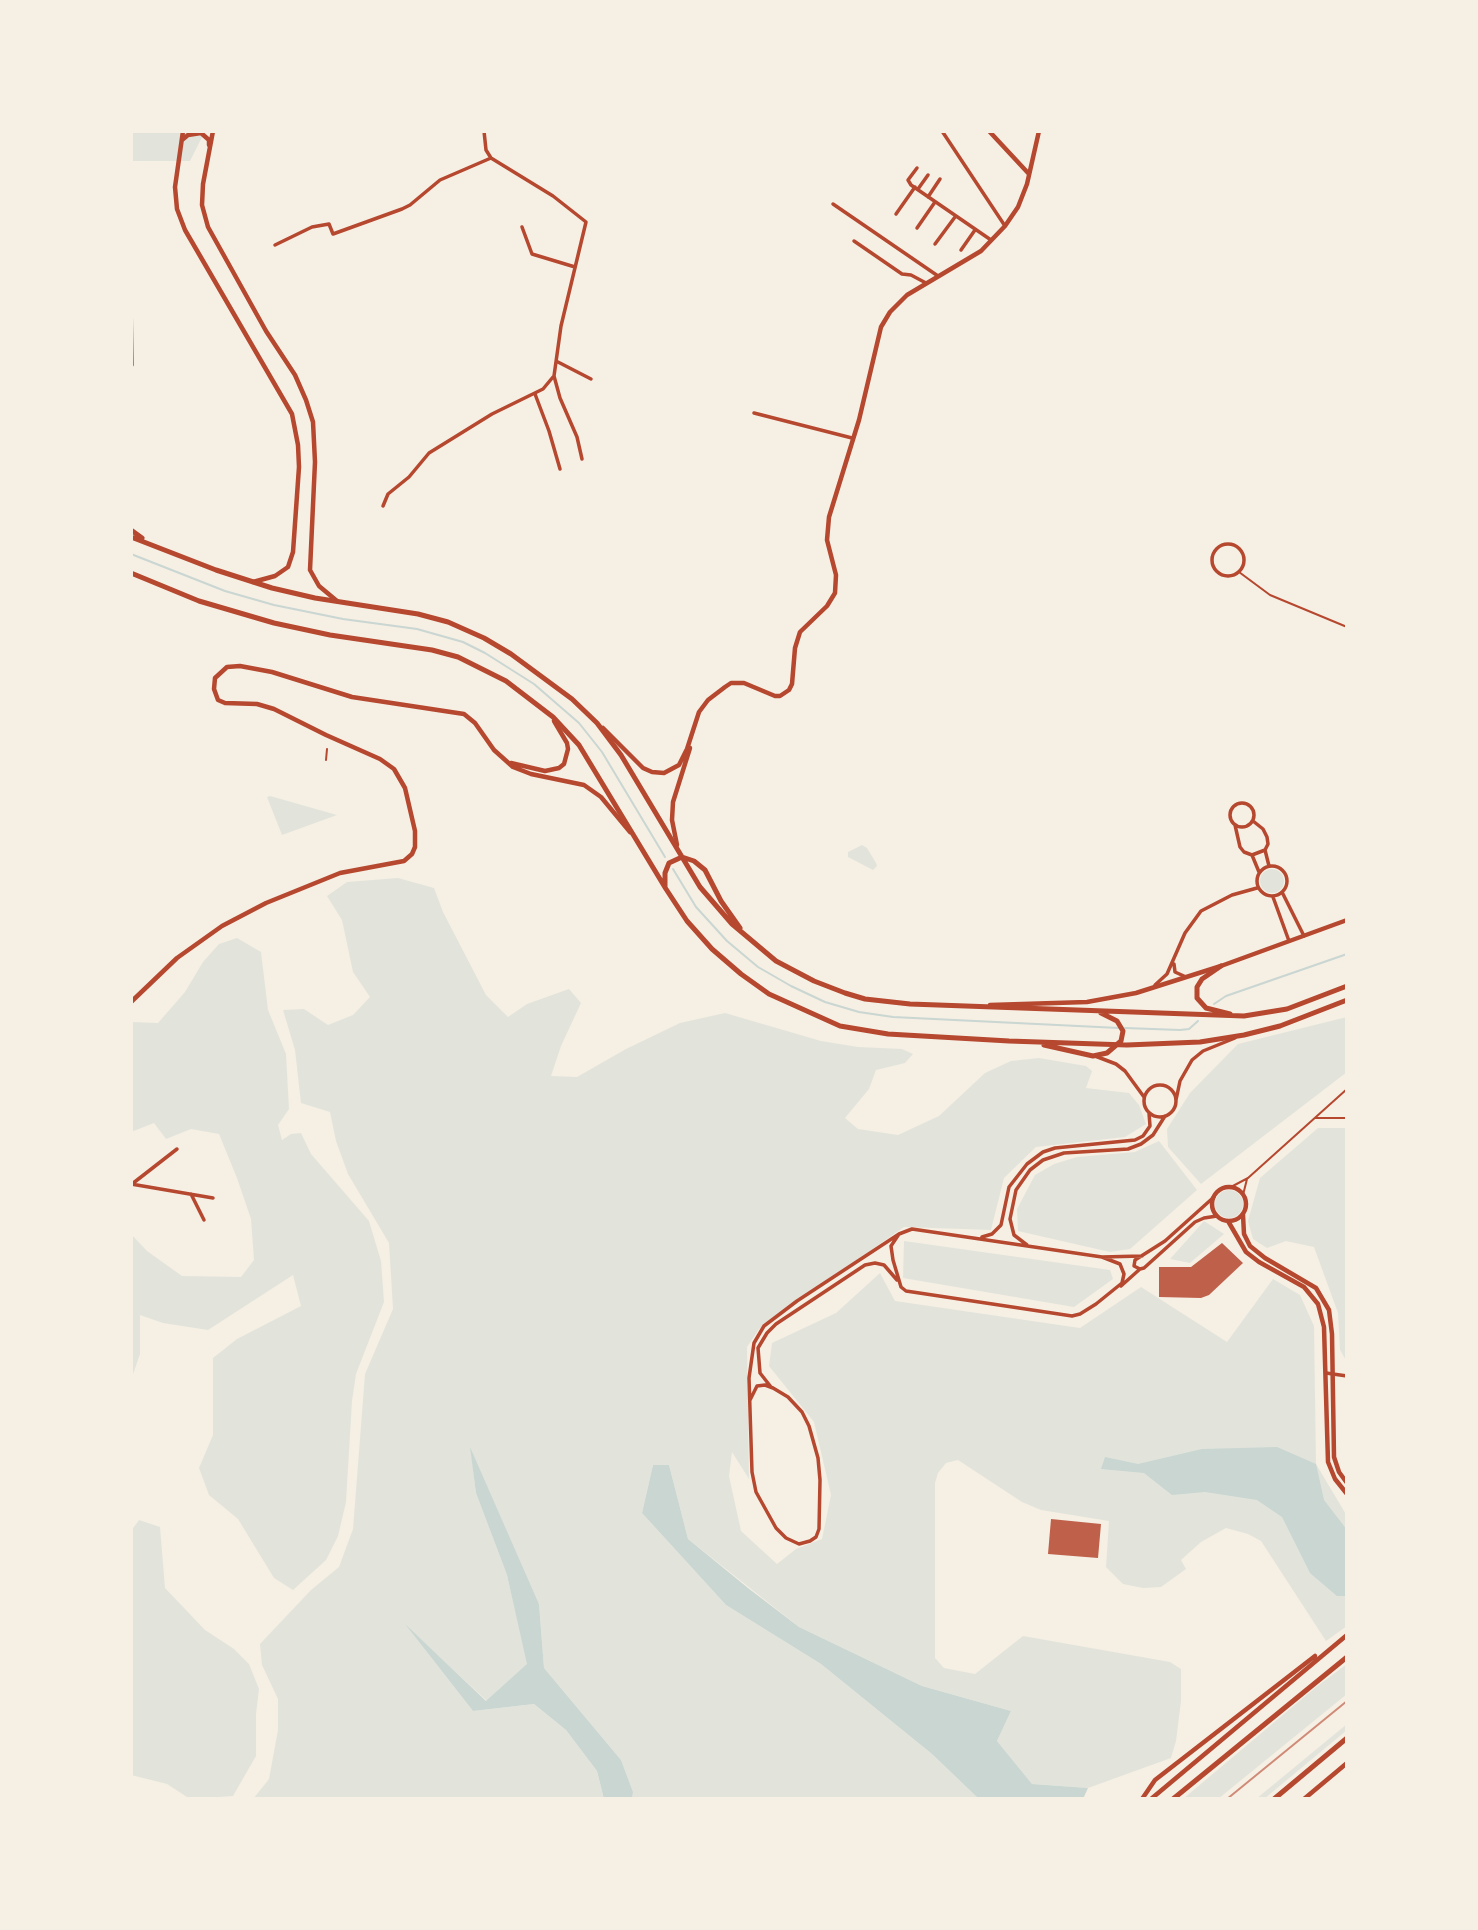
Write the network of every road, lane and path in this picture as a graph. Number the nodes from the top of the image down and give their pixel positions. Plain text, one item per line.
1 (183, 131) edge
2 (214, 131) edge
3 (484, 131) edge
4 (942, 131) edge
5 (989, 131) edge
6 (1039, 131) edge
7 (179, 147) junction
8 (209, 153) junction
9 (491, 158) junction
10 (916, 168) dead end
11 (928, 174) dead end
12 (1030, 174) junction
13 (940, 179) dead end
14 (916, 188) junction
15 (928, 197) junction
16 (935, 202) junction
17 (833, 204) dead end
18 (896, 214) dead end
19 (955, 217) junction
20 (1005, 226) junction
21 (522, 227) dead end
22 (916, 228) dead end
23 (975, 230) junction
24 (854, 241) dead end
25 (993, 241) junction
26 (935, 244) dead end
27 (275, 245) dead end
28 (961, 250) dead end
29 (575, 267) junction
30 (939, 276) junction
31 (926, 283) junction
32 (131, 301) edge
33 (556, 361) junction
34 (132, 365) edge
35 (554, 376) junction
36 (591, 379) dead end
37 (535, 394) junction
38 (754, 413) dead end
39 (852, 438) junction
40 (582, 458) dead end
41 (560, 469) dead end
42 (383, 506) dead end
43 (131, 530) edge
44 (131, 537) edge
45 (151, 544) junction
46 (1239, 572) junction
47 (131, 573) edge
48 (252, 582) junction
49 (341, 603) junction
50 (1347, 627) edge
51 (552, 717) junction
52 (597, 723) junction
53 (695, 724) junction
54 (327, 749) dead end
55 (326, 760) dead end
56 (504, 760) junction
57 (1252, 821) junction
58 (1235, 825) junction
59 (634, 836) junction
60 (677, 849) junction
61 (1265, 850) junction
62 (1252, 855) junction
63 (682, 857) junction
64 (1269, 866) junction
65 (1259, 872) junction
66 (1257, 888) junction
67 (666, 889) junction
68 (1282, 892) junction
69 (1273, 897) junction
70 (1347, 920) edge
71 (1304, 936) junction
72 (749, 940) junction
73 (1290, 942) junction
74 (1174, 962) junction
75 (1221, 966) junction
76 (1186, 977) junction
77 (1347, 986) edge
78 (1154, 987) junction
79 (1347, 1000) edge
80 (131, 1002) edge
81 (971, 1005) junction
82 (1091, 1010) junction
83 (1244, 1016) junction
84 (1244, 1035) junction
85 (1009, 1041) junction
86 (1119, 1043) junction
87 (1093, 1056) junction
88 (1347, 1089) edge
89 (1144, 1097) junction
90 (1176, 1100) junction
91 (1149, 1113) junction
92 (1165, 1116) junction
93 (1314, 1118) junction
94 (1347, 1118) edge
95 (177, 1149) dead end
96 (1248, 1178) junction
97 (132, 1184) edge
98 (1229, 1188) junction
99 (191, 1194) junction
100 (1243, 1195) junction
101 (1214, 1197) junction
102 (213, 1198) dead end
103 (1242, 1214) junction
104 (1217, 1216) junction
105 (204, 1220) dead end
106 (1228, 1221) junction
107 (899, 1234) junction
108 (973, 1238) junction
109 (1029, 1246) junction
110 (1142, 1256) junction
111 (1102, 1257) junction
112 (1140, 1269) junction
113 (901, 1287) junction
114 (1119, 1287) junction
115 (1326, 1373) junction
116 (1334, 1374) junction
117 (1347, 1377) edge
118 (773, 1388) junction
119 (750, 1400) junction
120 (1347, 1483) edge
121 (1347, 1494) edge
122 (1347, 1634) edge
123 (1336, 1642) junction
124 (1347, 1656) edge
125 (1347, 1738) edge
126 (1347, 1763) edge
127 (1142, 1799) edge
128 (1151, 1799) edge
129 (1173, 1799) edge
130 (1274, 1799) edge
131 (1304, 1799) edge

1 - 7 main road
2 - 8 main road
3 - 9 street
4 - 20 street
5 - 12 main road
6 - 12 main road
7 - 8 main road
7 - 48 main road
8 - 49 main road
9 - 27 street
9 - 29 street
10 - 14 street
11 - 14 street
12 - 20 main road
13 - 15 street
14 - 15 street
14 - 18 street
15 - 16 street
16 - 19 street
16 - 22 street
17 - 30 street
19 - 23 street
19 - 26 street
20 - 25 main road
21 - 29 street
23 - 25 street
23 - 28 street
24 - 31 street
25 - 30 main road
29 - 33 street
30 - 31 main road
31 - 39 main road
32 - 34 street
33 - 35 street
33 - 36 street
35 - 37 street
35 - 40 street
37 - 41 street
37 - 42 street
38 - 39 street
39 - 53 main road
43 - 45 main road
44 - 45 main road
45 - 48 main road
46 - 46 street
46 - 50 lane
47 - 51 main road
48 - 49 main road
49 - 52 main road
51 - 56 main road
51 - 59 main road
52 - 53 main road
52 - 60 main road
53 - 60 main road
54 - 55 path
56 - 59 main road
56 - 80 main road
57 - 58 street
57 - 58 street
57 - 61 street
58 - 62 street
59 - 67 main road
60 - 63 main road
61 - 62 street
61 - 64 street
62 - 65 street
63 - 67 main road
63 - 72 main road
63 - 72 main road
64 - 65 street
64 - 68 street
65 - 66 street
66 - 69 street
66 - 74 street
67 - 85 main road
68 - 69 street
68 - 71 street
69 - 73 street
70 - 71 main road
71 - 73 main road
72 - 81 main road
73 - 75 main road
74 - 76 street
74 - 78 street
75 - 76 main road
75 - 83 main road
76 - 78 main road
77 - 83 main road
78 - 81 main road
79 - 84 main road
81 - 82 main road
82 - 83 main road
82 - 86 main road
84 - 86 main road
84 - 90 street
85 - 86 main road
85 - 87 main road
86 - 87 main road
87 - 89 street
88 - 93 lane
89 - 90 street
89 - 91 street
90 - 92 street
91 - 92 street
91 - 108 street
92 - 109 street
93 - 94 lane
93 - 96 lane
95 - 97 street
96 - 98 lane
96 - 100 lane
97 - 99 street
98 - 100 main road
98 - 101 main road
99 - 102 street
99 - 105 street
100 - 103 main road
101 - 104 main road
101 - 110 street
103 - 106 main road
103 - 116 main road
104 - 106 main road
104 - 112 street
106 - 115 main road
107 - 108 street
107 - 113 street
107 - 119 street
108 - 109 street
109 - 111 street
110 - 111 street
110 - 112 street
111 - 114 street
112 - 114 street
113 - 114 street
113 - 118 street
115 - 116 street
115 - 121 main road
116 - 117 street
116 - 120 main road
118 - 119 street
118 - 119 street
122 - 123 main road
123 - 127 main road
123 - 128 main road
124 - 129 main road
125 - 130 main road
126 - 131 main road

